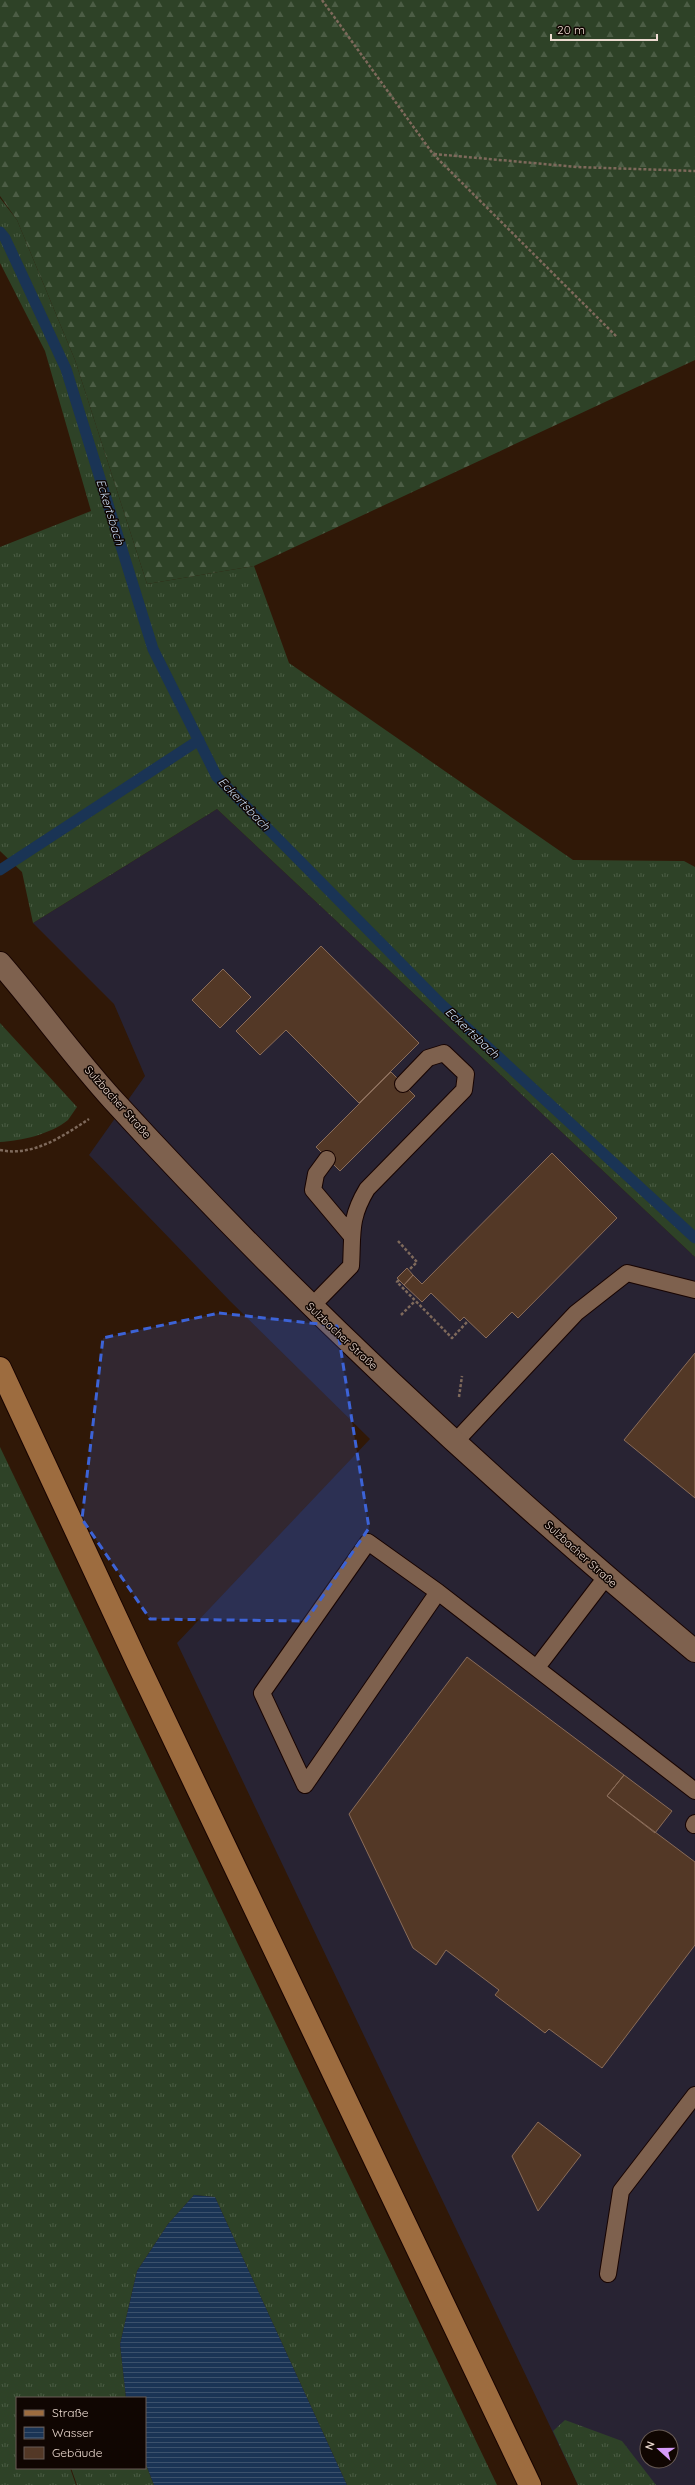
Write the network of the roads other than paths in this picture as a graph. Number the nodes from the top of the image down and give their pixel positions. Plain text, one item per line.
1 (0, 963) edge
2 (0, 976) edge
3 (22, 988) junction
4 (402, 1084) dead end
5 (327, 1159) dead end
6 (350, 1234) junction
7 (695, 1290) edge
8 (311, 1307) junction
9 (0, 1368) edge
10 (456, 1441) junction
11 (606, 1577) junction
12 (438, 1592) junction
13 (695, 1651) edge
14 (538, 1666) dead end
15 (695, 1791) edge
16 (695, 2095) edge
17 (608, 2274) dead end
18 (530, 2485) edge

1 - 3 street, Sulzbacher Straße
2 - 3 street
3 - 8 street, Sulzbacher Straße
4 - 6 lane
5 - 6 lane
6 - 8 lane
7 - 10 lane
8 - 10 street, Sulzbacher Straße
9 - 18 main road
10 - 11 street, Sulzbacher Straße
11 - 13 street, Sulzbacher Straße
11 - 14 lane
12 - 12 lane
12 - 15 lane
16 - 17 lane

